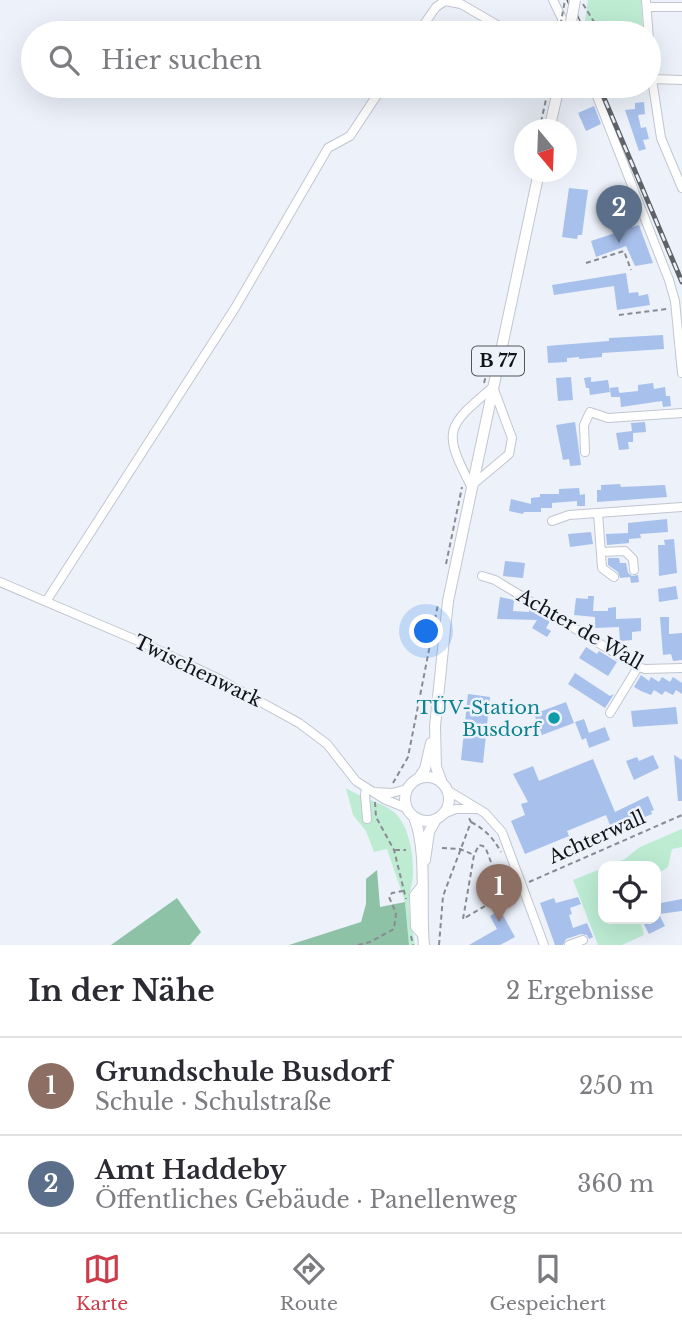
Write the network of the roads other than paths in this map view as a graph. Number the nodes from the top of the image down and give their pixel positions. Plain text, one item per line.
1 (553, 0) edge
2 (575, 0) edge
3 (646, 4) edge
4 (682, 6) edge
5 (426, 21) edge
6 (490, 21) edge
7 (563, 21) edge
8 (571, 21) edge
9 (661, 79) edge
10 (682, 80) edge
11 (375, 98) edge
12 (556, 98) edge
13 (598, 98) edge
14 (655, 98) edge
15 (552, 119) edge
16 (537, 182) edge
17 (682, 188) edge
18 (682, 373) edge
19 (493, 387) junction
20 (682, 413) edge
21 (585, 452) dead end
22 (471, 486) junction
23 (682, 507) edge
24 (598, 513) junction
25 (552, 521) dead end
26 (601, 552) junction
27 (634, 570) dead end
28 (482, 576) dead end
29 (614, 578) dead end
30 (0, 582) edge
31 (47, 600) junction
32 (638, 667) junction
33 (682, 668) edge
34 (610, 713) dead end
35 (435, 726) junction
36 (419, 778) junction
37 (444, 786) junction
38 (407, 789) junction
39 (368, 792) junction
40 (406, 808) junction
41 (477, 809) junction
42 (414, 817) junction
43 (439, 817) junction
44 (367, 820) dead end
45 (422, 874) junction
46 (583, 940) dead end
47 (423, 941) edge
48 (544, 945) edge
49 (569, 945) edge

1 - 7 street
2 - 8 main road, bridge
3 - 4 street
5 - 6 street
9 - 10 street
11 - 31 street
12 - 15 main road
13 - 18 street
14 - 17 street
16 - 19 main road, B 77
19 - 22 main road, B 77
19 - 22 street
19 - 22 street
20 - 21 street
22 - 35 main road, B 77
23 - 24 street
24 - 25 street
24 - 26 street
26 - 27 street
26 - 29 street
28 - 32 street, Achter de Wall
30 - 31 street, Twischenwark
31 - 39 street, Twischenwark
32 - 33 street, Achter de Wall
32 - 34 street
35 - 36 main road, B 77
35 - 37 main road, B 77
36 - 37 main road
36 - 38 main road
37 - 41 street
37 - 43 main road
38 - 39 street
38 - 40 main road
39 - 40 street, Twischenwark
39 - 44 street
40 - 42 main road
41 - 43 street
41 - 48 street
42 - 43 main road
42 - 45 main road
43 - 45 main road
45 - 47 main road
46 - 49 street

